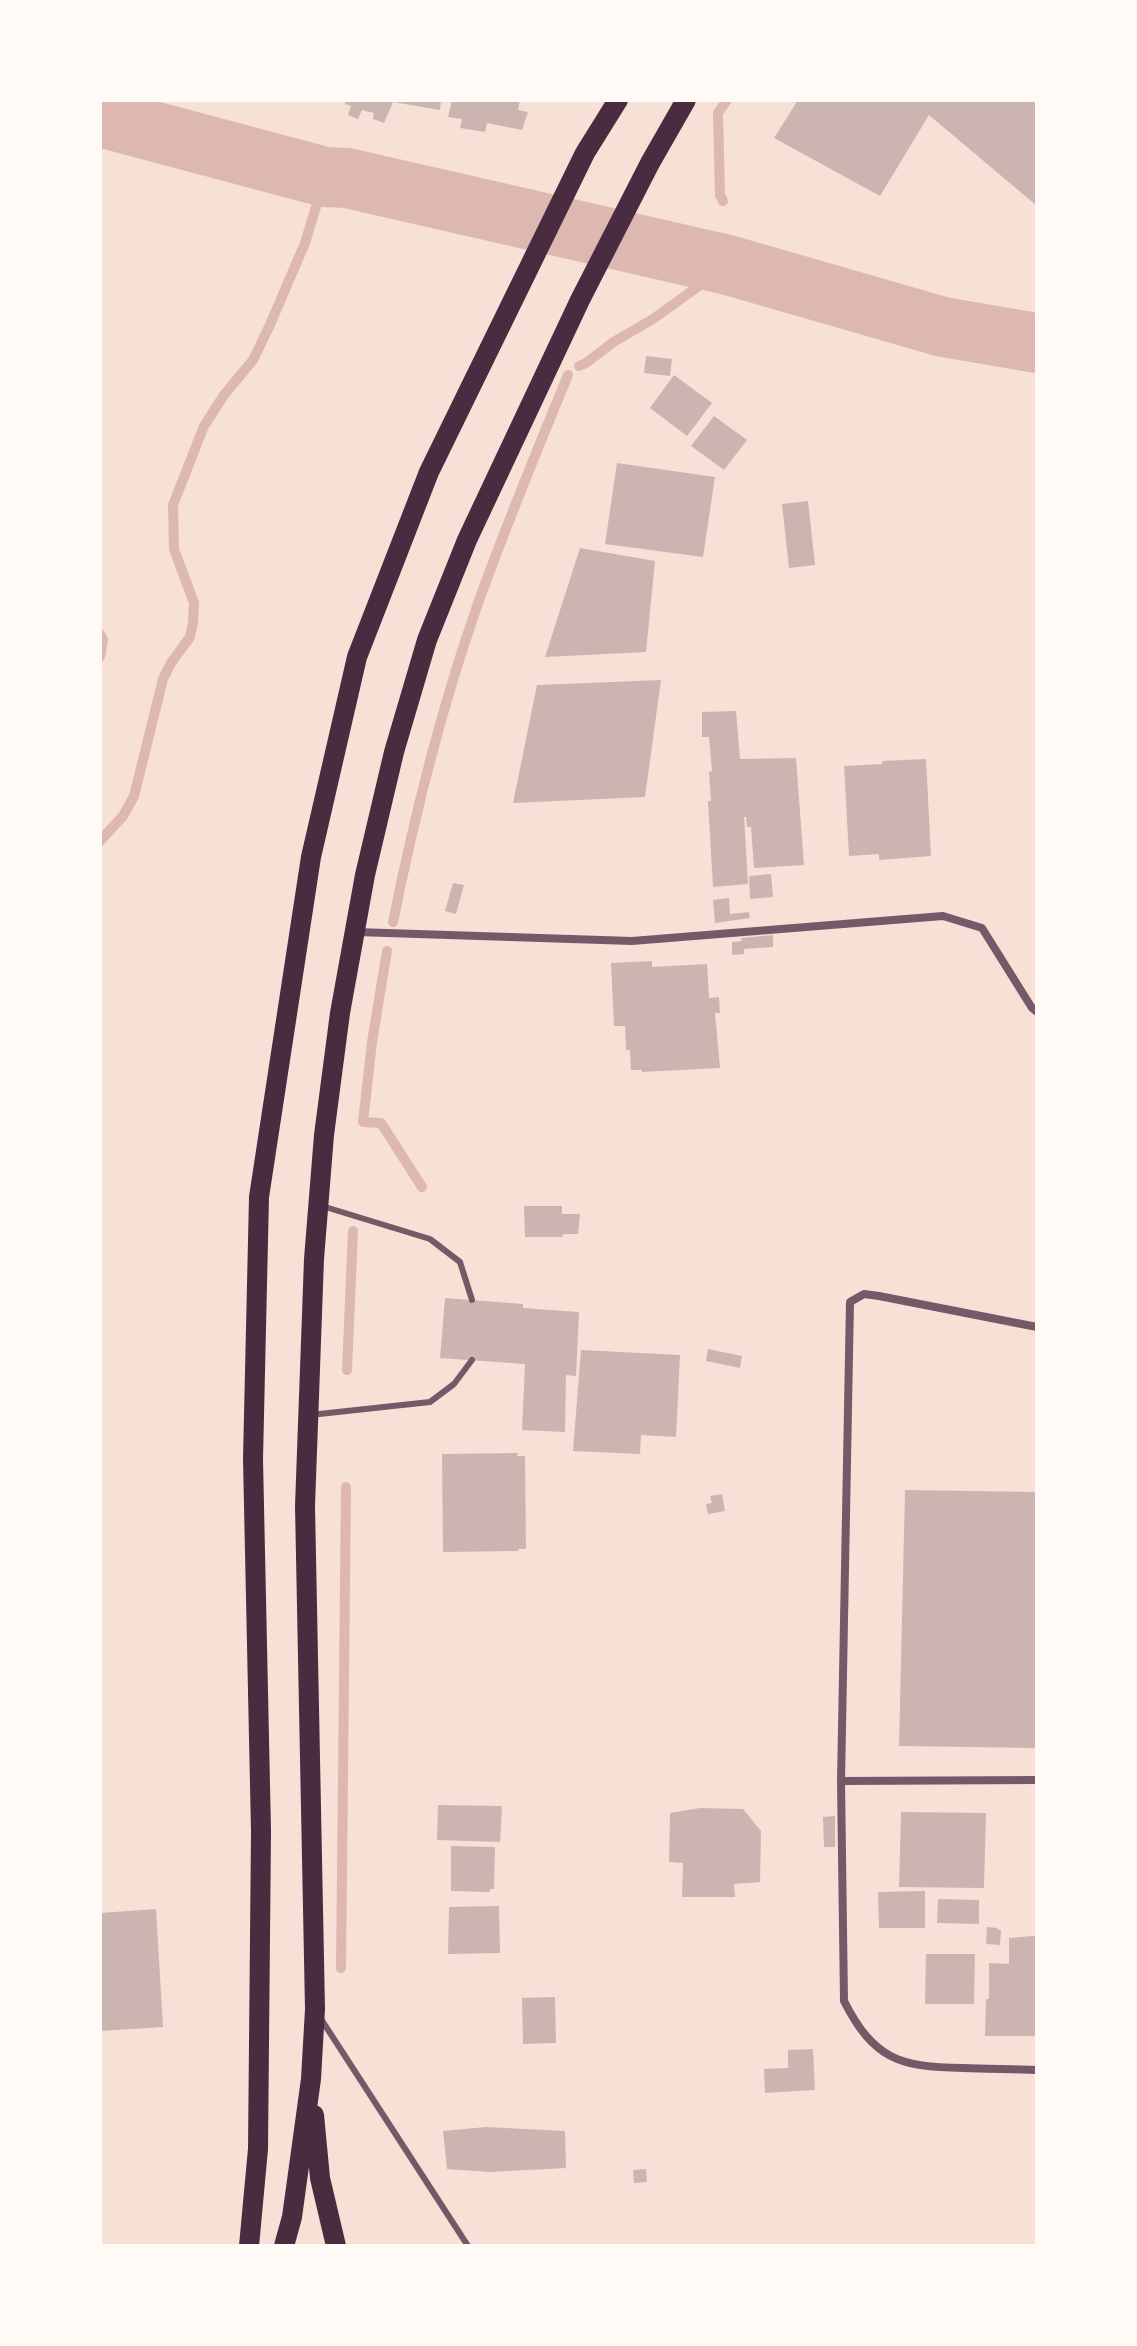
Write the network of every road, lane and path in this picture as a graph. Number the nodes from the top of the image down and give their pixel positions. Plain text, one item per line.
1 (618, 100) edge
2 (686, 100) edge
3 (355, 932) junction
4 (1037, 1012) edge
5 (318, 1205) junction
6 (472, 1300) dead end
7 (1037, 1327) edge
8 (472, 1360) dead end
9 (308, 1415) junction
10 (1037, 1780) edge
11 (841, 1781) junction
12 (315, 2009) junction
13 (1037, 2070) edge
14 (311, 2079) junction
15 (249, 2246) edge
16 (284, 2246) edge
17 (336, 2246) edge
18 (468, 2246) edge

1 - 15 main road
2 - 3 main road
3 - 4 street
3 - 5 main road
5 - 6 lane
5 - 9 main road
7 - 11 street
8 - 9 lane
9 - 12 main road
10 - 11 street
11 - 13 street
12 - 14 main road
12 - 18 lane
14 - 16 main road
14 - 17 main road

